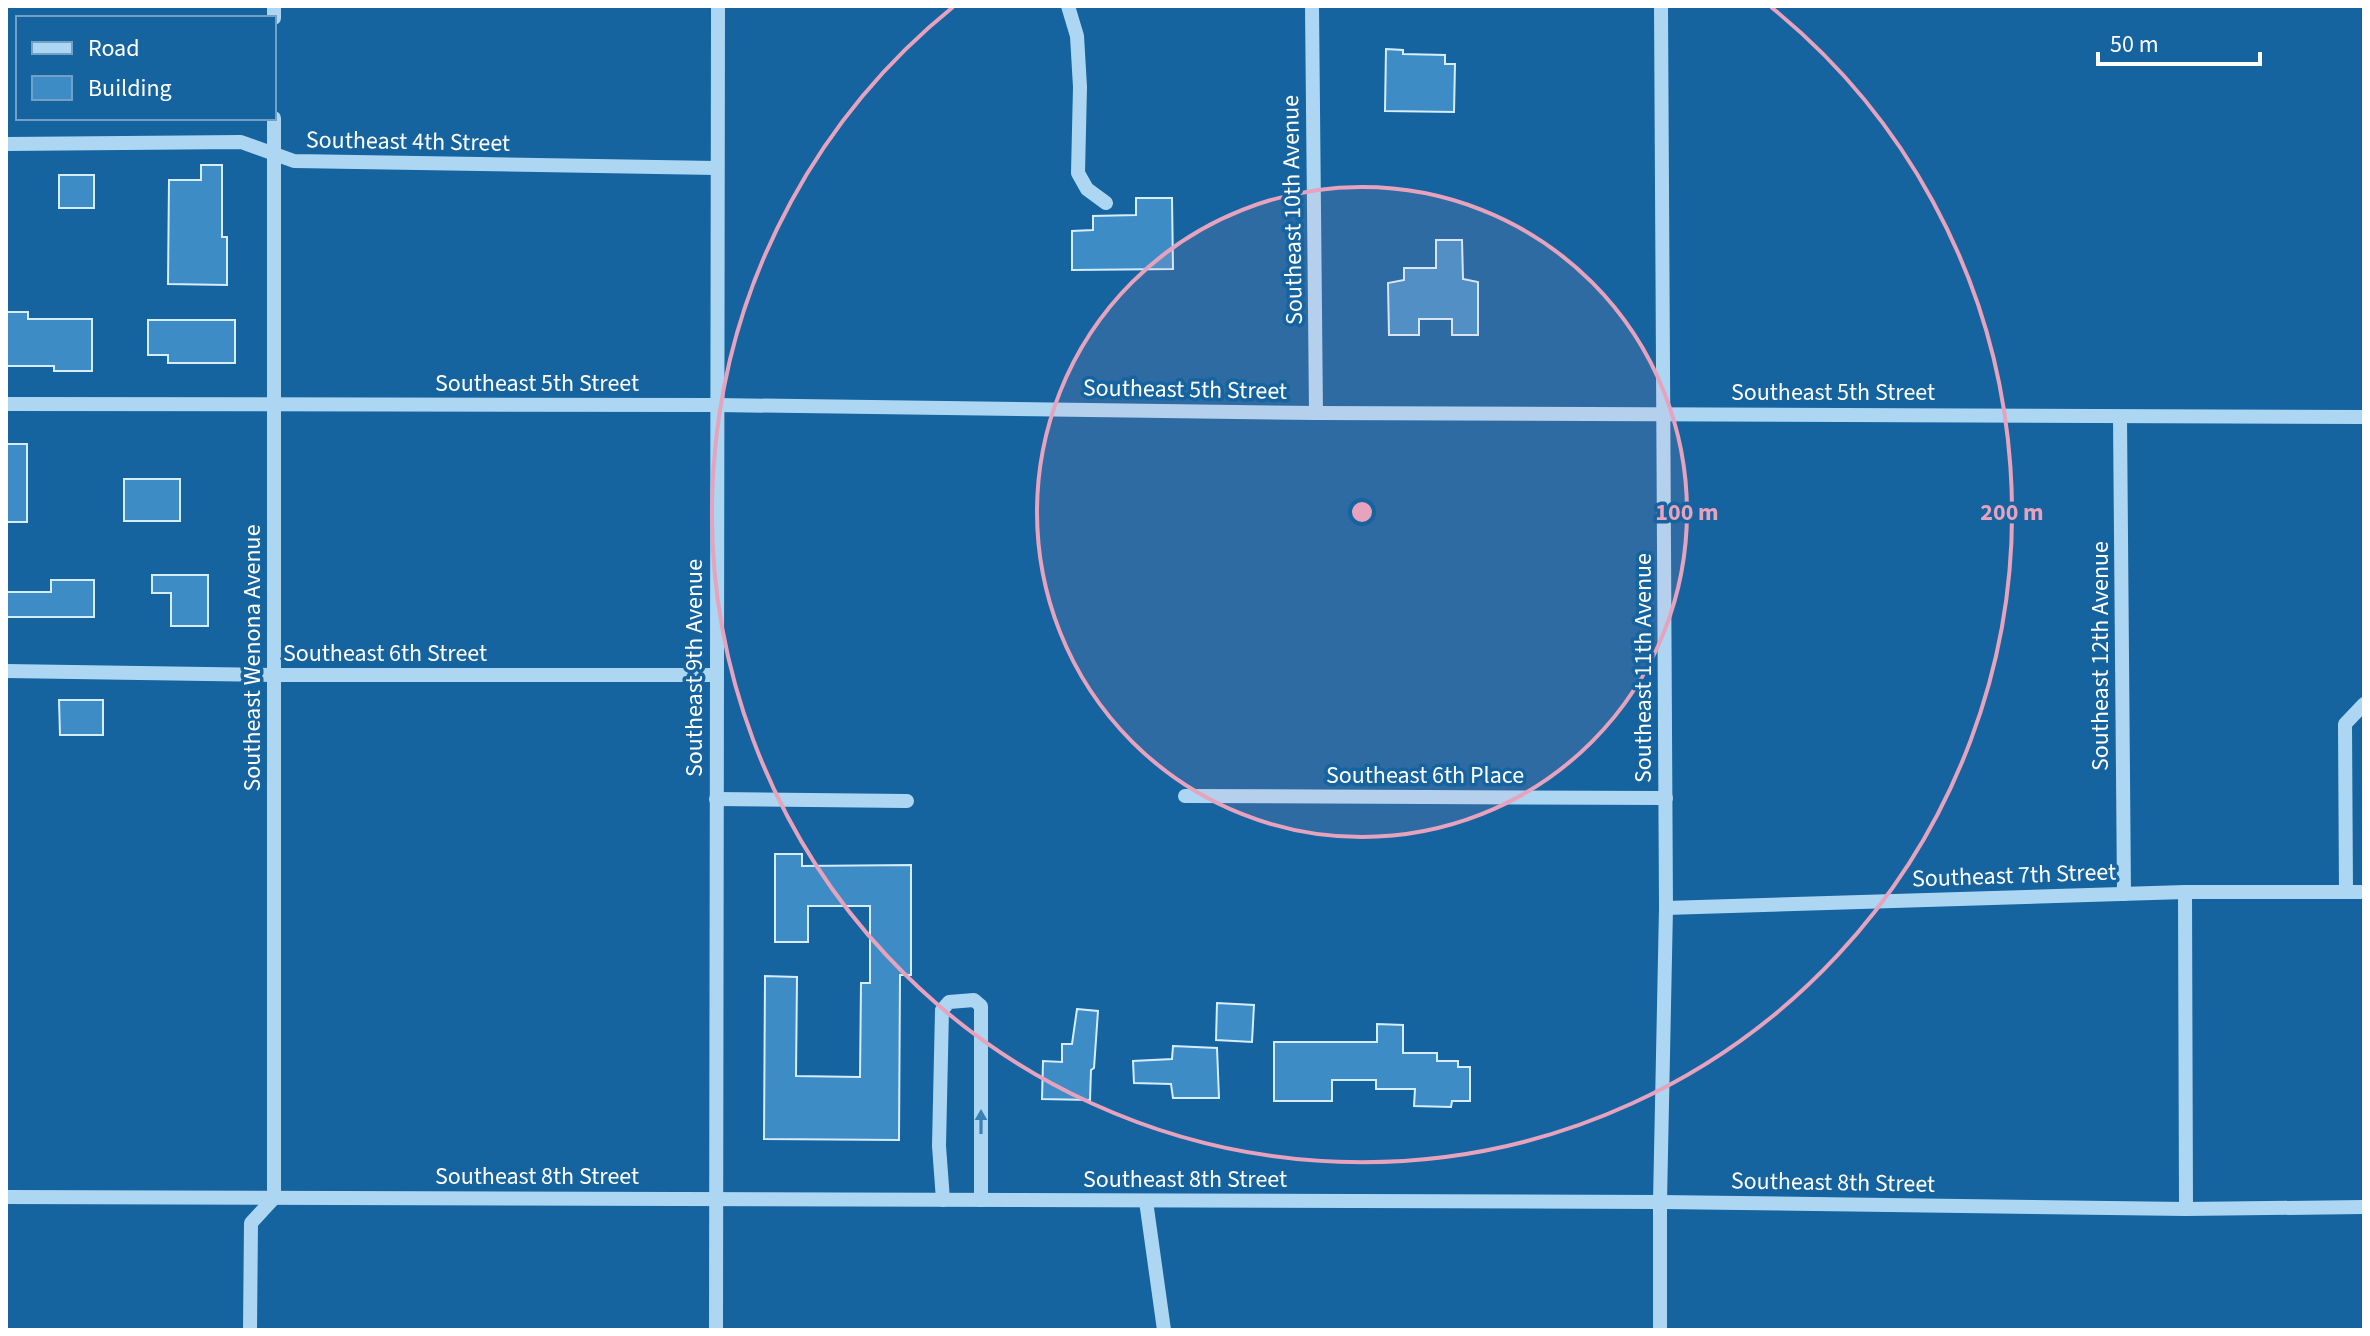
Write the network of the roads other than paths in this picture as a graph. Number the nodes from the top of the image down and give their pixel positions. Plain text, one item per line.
1 (718, 6) edge
2 (1068, 6) edge
3 (1312, 6) edge
4 (1661, 6) edge
5 (274, 120) edge
6 (6, 144) edge
7 (274, 153) junction
8 (716, 168) junction
9 (1106, 203) dead end
10 (6, 404) edge
11 (274, 405) junction
12 (717, 405) junction
13 (1316, 413) junction
14 (1664, 413) junction
15 (2120, 417) junction
16 (2364, 417) edge
17 (6, 671) edge
18 (275, 675) junction
19 (716, 675) junction
20 (2364, 704) edge
21 (1185, 796) dead end
22 (1666, 798) junction
23 (716, 799) junction
24 (907, 801) dead end
25 (2185, 892) junction
26 (2346, 892) junction
27 (2364, 892) edge
28 (2124, 894) junction
29 (1666, 908) junction
30 (6, 1197) edge
31 (274, 1198) junction
32 (717, 1198) junction
33 (943, 1200) junction
34 (981, 1200) junction
35 (1146, 1201) junction
36 (1660, 1202) junction
37 (2364, 1207) edge
38 (2186, 1209) junction
39 (250, 1330) edge
40 (716, 1330) edge
41 (1164, 1330) edge
42 (1660, 1330) edge

1 - 8 street, Southeast 9th Avenue
2 - 9 street
3 - 13 street, Southeast 10th Avenue
4 - 14 street, Southeast 11th Avenue
5 - 7 street, Southeast Wenona Avenue
6 - 7 street, Southeast 4th Street
7 - 8 street, Southeast 4th Street
7 - 11 street, Southeast Wenona Avenue
8 - 12 street, Southeast 9th Avenue
10 - 11 street, Southeast 5th Street
11 - 12 street, Southeast 5th Street
11 - 18 street, Southeast Wenona Avenue
12 - 13 street, Southeast 5th Street
12 - 19 street, Southeast 9th Avenue
13 - 14 street, Southeast 5th Street
14 - 15 street, Southeast 5th Street
14 - 22 street, Southeast 11th Avenue
15 - 16 street, Southeast 5th Street
15 - 28 street, Southeast 12th Avenue
17 - 18 street, Southeast 6th Street
18 - 19 street, Southeast 6th Street
18 - 31 street, Southeast Wenona Avenue
19 - 23 street, Southeast 9th Avenue
20 - 26 street
21 - 22 street, Southeast 6th Place
22 - 29 street, Southeast 11th Avenue
23 - 24 street
23 - 32 street, Southeast 9th Avenue
25 - 26 street, Southeast 7th Street
25 - 28 street, Southeast 7th Street
25 - 38 street
26 - 27 street, Southeast 7th Street
28 - 29 street, Southeast 7th Street
29 - 36 street, Southeast 11th Avenue
30 - 31 street, Southeast 8th Street
31 - 32 street, Southeast 8th Street
31 - 39 street
32 - 33 street, Southeast 8th Street
32 - 40 street, Southeast 9th Avenue
33 - 34 street, Southeast 8th Street
34 -> 33 street
34 - 35 street, Southeast 8th Street
35 - 36 street, Southeast 8th Street
35 - 41 street
36 - 38 street, Southeast 8th Street
36 - 42 street, Southeast 11th Avenue
37 - 38 street, Southeast 8th Street

